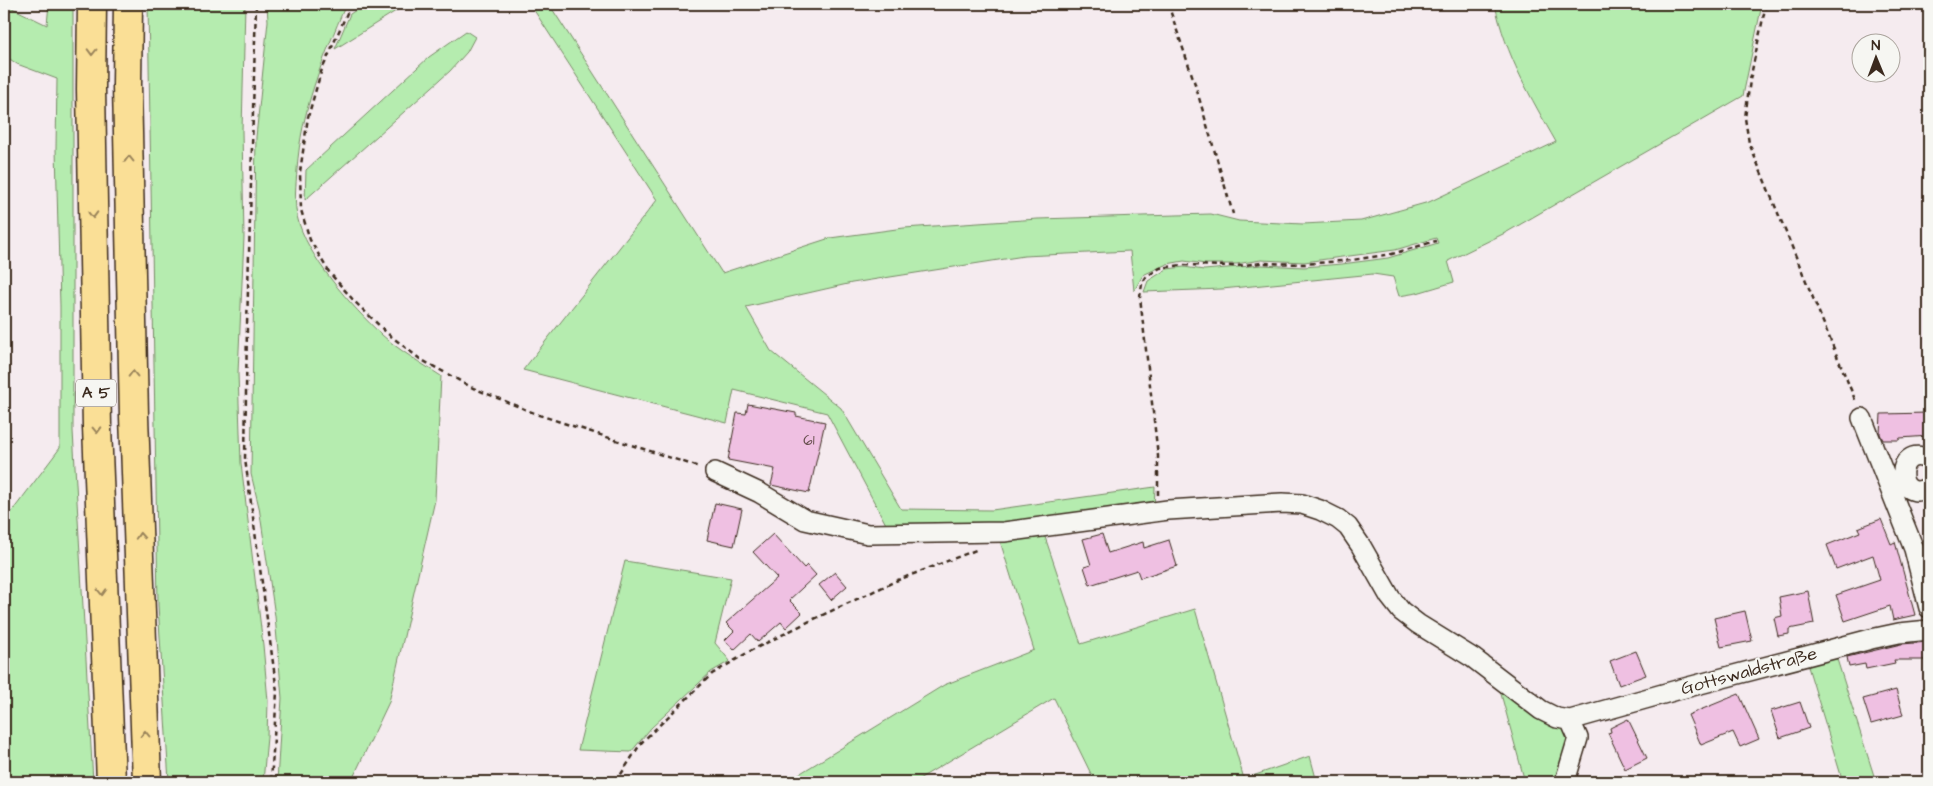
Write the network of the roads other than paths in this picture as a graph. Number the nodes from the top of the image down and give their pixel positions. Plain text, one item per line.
1 (92, 4) edge
2 (128, 4) edge
3 (1862, 418) road end
4 (1929, 460) edge
5 (715, 472) road end
6 (1929, 487) edge
7 (1929, 608) edge
8 (1929, 630) edge
9 (1570, 720) junction
10 (1566, 778) dead end
11 (111, 782) edge
12 (147, 782) edge

1 -> 11 highway, A 5
12 -> 2 highway, A 5
3 - 7 street
4 - 6 street
5 - 9 street
8 - 9 street, Gottswaldstraße
9 - 10 street

